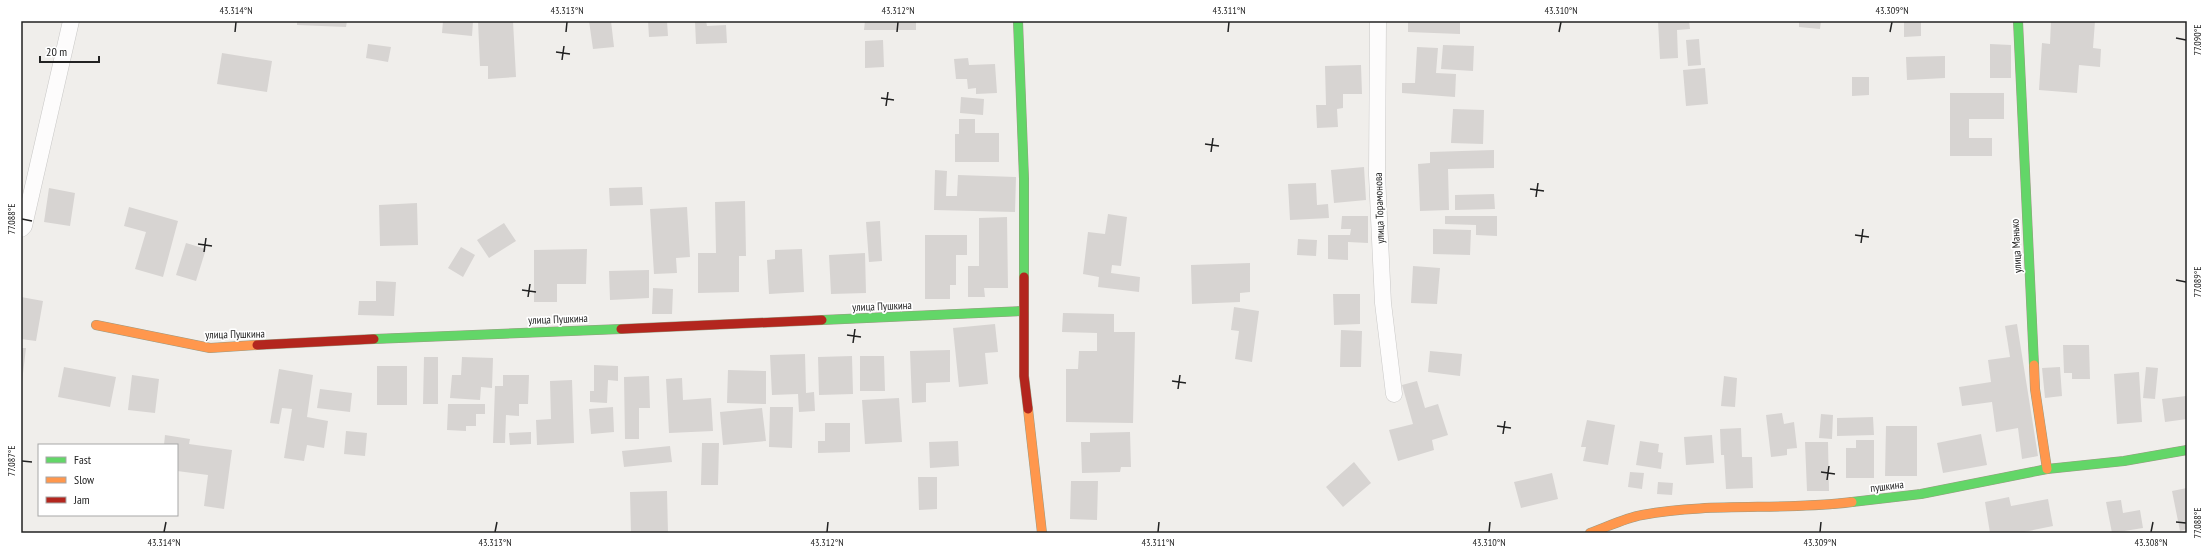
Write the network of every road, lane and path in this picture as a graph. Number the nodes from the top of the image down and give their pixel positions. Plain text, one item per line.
1 (71, 21) edge
2 (1018, 21) edge
3 (1378, 21) edge
4 (2018, 21) edge
5 (21, 229) edge
6 (1024, 311) junction
7 (96, 325) dead end
8 (1394, 394) dead end
9 (2187, 450) edge
10 (2047, 469) junction
11 (1042, 533) edge
12 (1590, 533) edge

1 - 5 street
2 - 6 street
3 - 8 street, улица Торамонова
4 - 10 street, улица Манько
6 - 7 street, улица Пушкина
6 - 11 street
9 - 10 street, пушкина
10 - 12 street, пушкина

